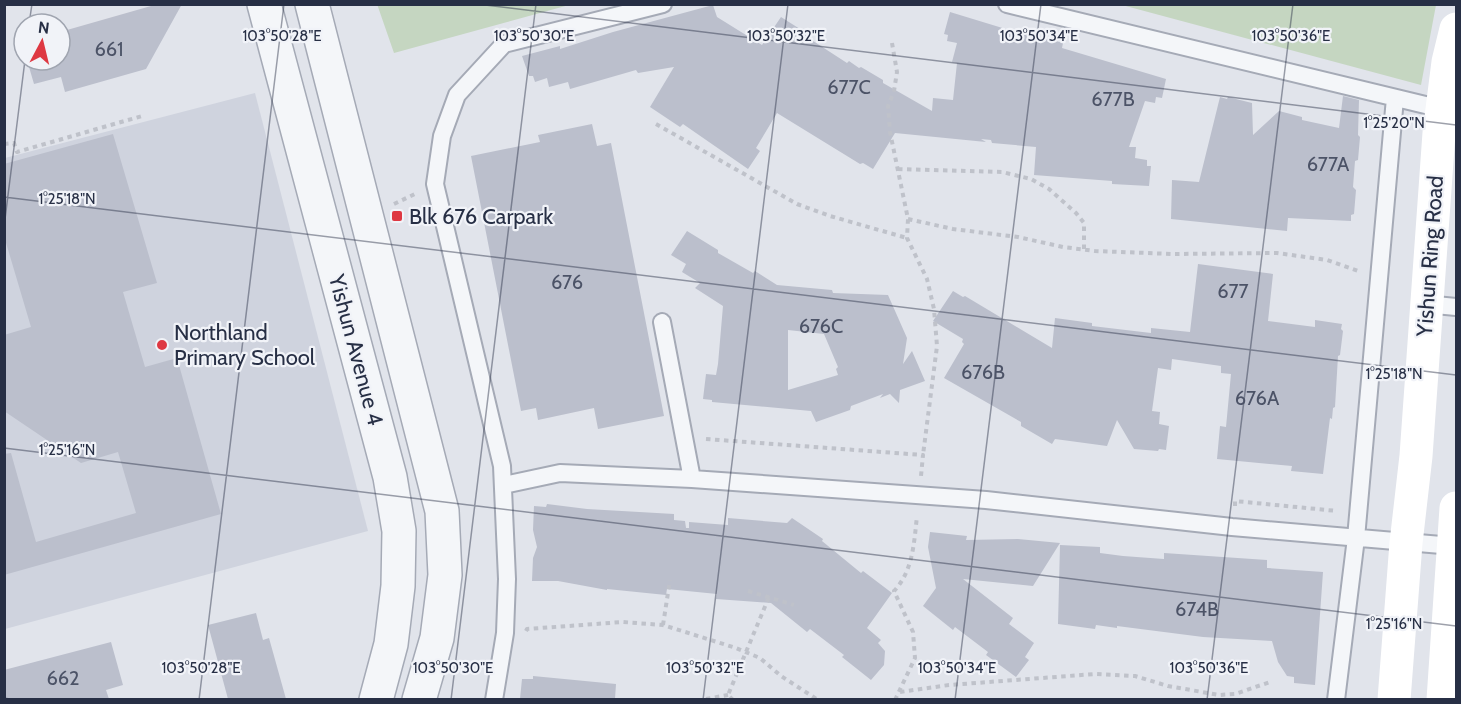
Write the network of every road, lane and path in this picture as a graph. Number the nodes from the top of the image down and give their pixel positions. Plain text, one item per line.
1 (264, 4) edge
2 (310, 4) edge
3 (663, 4) edge
4 (1007, 4) edge
5 (1456, 29) edge
6 (892, 43) dead end
7 (280, 70) junction
8 (1395, 98) junction
9 (1442, 109) junction
10 (142, 116) dead end
11 (656, 124) dead end
12 (4, 144) edge
13 (898, 169) junction
14 (435, 184) junction
15 (392, 197) dead end
16 (908, 219) junction
17 (907, 238) junction
18 (1084, 250) junction
19 (1379, 279) junction
20 (1441, 305) edge
21 (662, 322) dead end
22 (684, 437) junction
23 (923, 455) junction
24 (692, 479) junction
25 (504, 485) junction
26 (920, 495) junction
27 (1456, 508) edge
28 (1356, 538) junction
29 (1406, 543) junction
30 (1454, 546) junction
31 (670, 580) dead end
32 (748, 591) dead end
33 (769, 597) junction
34 (794, 604) dead end
35 (663, 626) junction
36 (745, 651) junction
37 (500, 662) junction
38 (1270, 682) dead end
39 (899, 692) junction
40 (728, 695) junction
41 (375, 699) edge
42 (419, 699) edge
43 (494, 699) edge
44 (706, 699) edge
45 (733, 699) edge
46 (818, 699) edge
47 (895, 699) edge
48 (1336, 699) edge
49 (1394, 699) edge
50 (1443, 699) edge

1 - 7 street, Yishun Avenue 4
2 - 7 street
2 - 42 street, Yishun Avenue 4
3 - 14 lane
4 - 8 lane
5 - 9 main road, Yishun Ring Road
6 - 13 path
7 - 41 street, Yishun Avenue 4
8 - 9 lane
8 - 19 lane
9 - 20 main road, Yishun Ring Road
10 - 12 path
11 - 17 path
13 - 16 path
13 - 18 path
14 - 15 path
14 - 25 lane
16 - 17 path
16 - 18 path
17 - 23 path
18 - 19 path
19 - 28 lane
20 - 29 main road, Yishun Ring Road
21 - 22 lane
22 - 23 path
22 - 24 lane
23 - 26 path
24 - 25 lane
24 - 26 lane
25 - 37 lane
26 - 28 lane
26 - 39 path
27 - 30 main road
28 - 29 lane
28 - 48 lane
29 - 30 lane
29 - 49 main road, Yishun Ring Road
30 - 50 main road
31 - 35 path
32 - 33 path
33 - 34 path
33 - 36 path
35 - 36 path
35 - 37 path
36 - 40 path
36 - 46 path
37 - 43 lane
38 - 39 path
39 - 47 path
40 - 44 path
40 - 45 path

